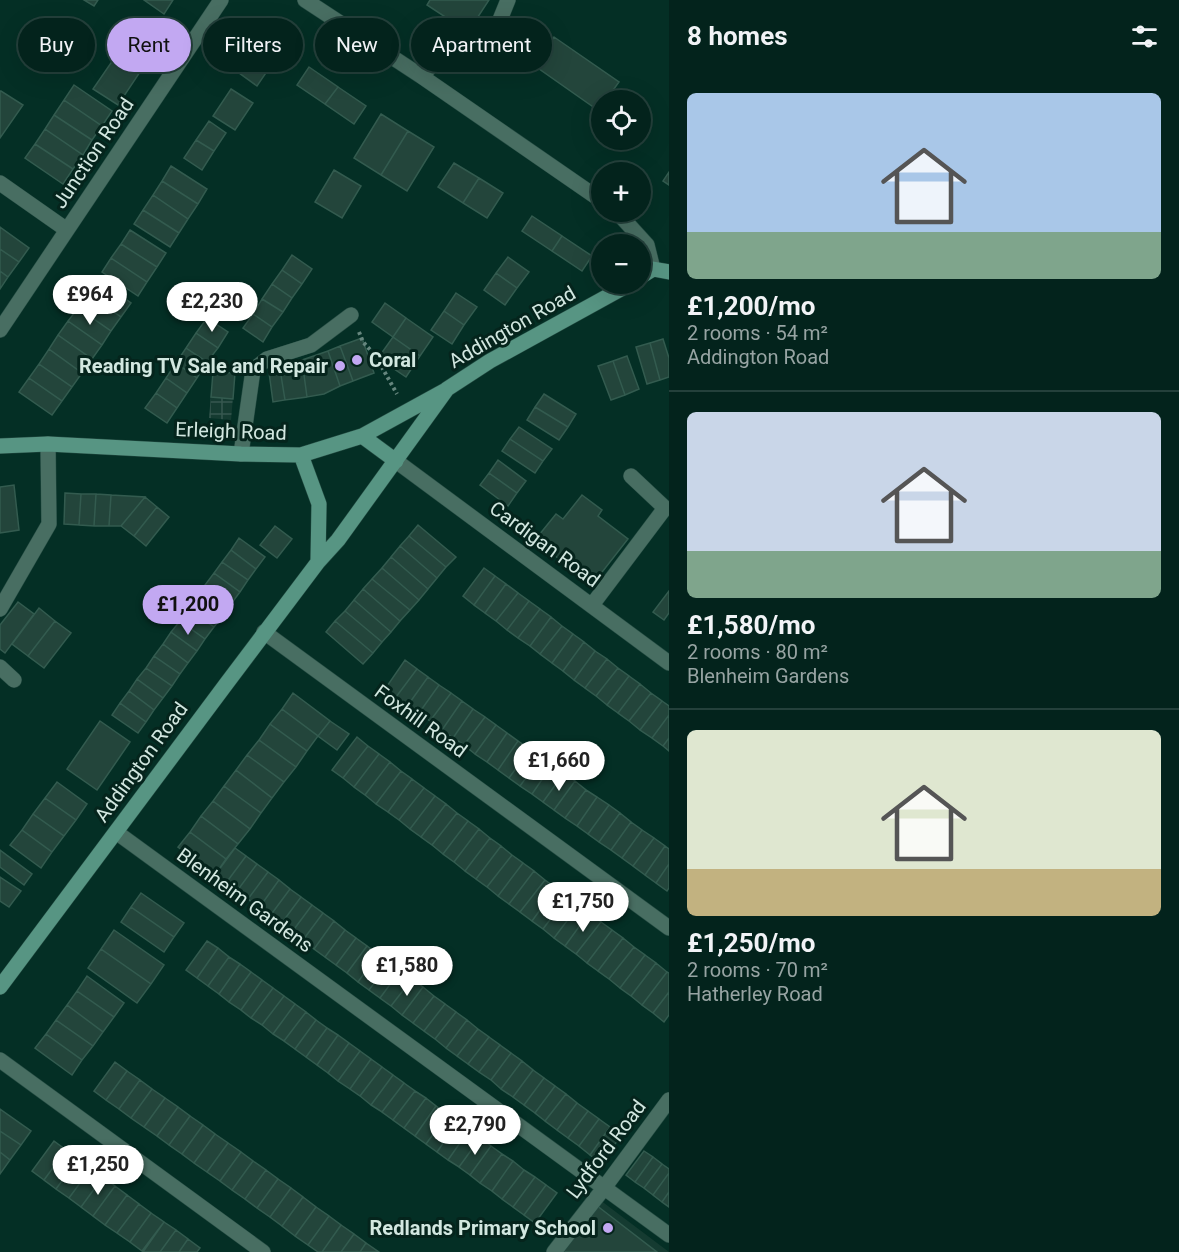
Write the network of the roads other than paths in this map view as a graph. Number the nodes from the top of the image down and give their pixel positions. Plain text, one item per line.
1 (221, 0) edge
2 (305, 0) edge
3 (508, 0) edge
4 (421, 76) junction
5 (0, 183) edge
6 (591, 193) edge
7 (626, 222) edge
8 (67, 230) junction
9 (636, 234) edge
10 (669, 272) edge
11 (651, 273) edge
12 (612, 294) edge
13 (351, 315) road end
14 (0, 330) edge
15 (447, 390) junction
16 (362, 436) junction
17 (48, 444) junction
18 (0, 446) edge
19 (241, 454) junction
20 (301, 455) junction
21 (396, 461) junction
22 (631, 476) dead end
23 (318, 562) junction
24 (592, 605) junction
25 (0, 609) edge
26 (264, 633) junction
27 (669, 663) edge
28 (0, 667) edge
29 (14, 681) dead end
30 (116, 832) junction
31 (669, 928) edge
32 (0, 987) edge
33 (0, 1060) edge
34 (669, 1100) edge
35 (604, 1188) junction
36 (669, 1235) edge
37 (263, 1252) edge
38 (554, 1252) edge

1 - 8 street, Junction Road
2 - 4 street
3 - 4 street
4 - 6 street
5 - 8 street
7 - 9 street
8 - 14 street, Junction Road
10 - 11 street
12 - 15 street, Addington Road
13 - 19 street
15 - 16 street, Erleigh Road
15 - 21 street, Addington Road
16 - 20 street, Erleigh Road
16 - 21 street
17 - 18 street, Erleigh Road
17 - 19 street, Erleigh Road
17 - 25 street
19 - 20 street, Erleigh Road
20 - 23 street
21 - 23 street, Addington Road
21 - 24 street, Cardigan Road
22 - 24 street
23 - 26 street, Addington Road
24 - 27 street, Cardigan Road
26 - 30 street, Addington Road
26 - 31 street, Foxhill Road
28 - 29 street
30 - 32 street, Addington Road
30 - 35 street, Blenheim Gardens
33 - 37 street
34 - 35 street, Lydford Road
35 - 36 street, Blenheim Gardens
35 - 38 street, Lydford Road

